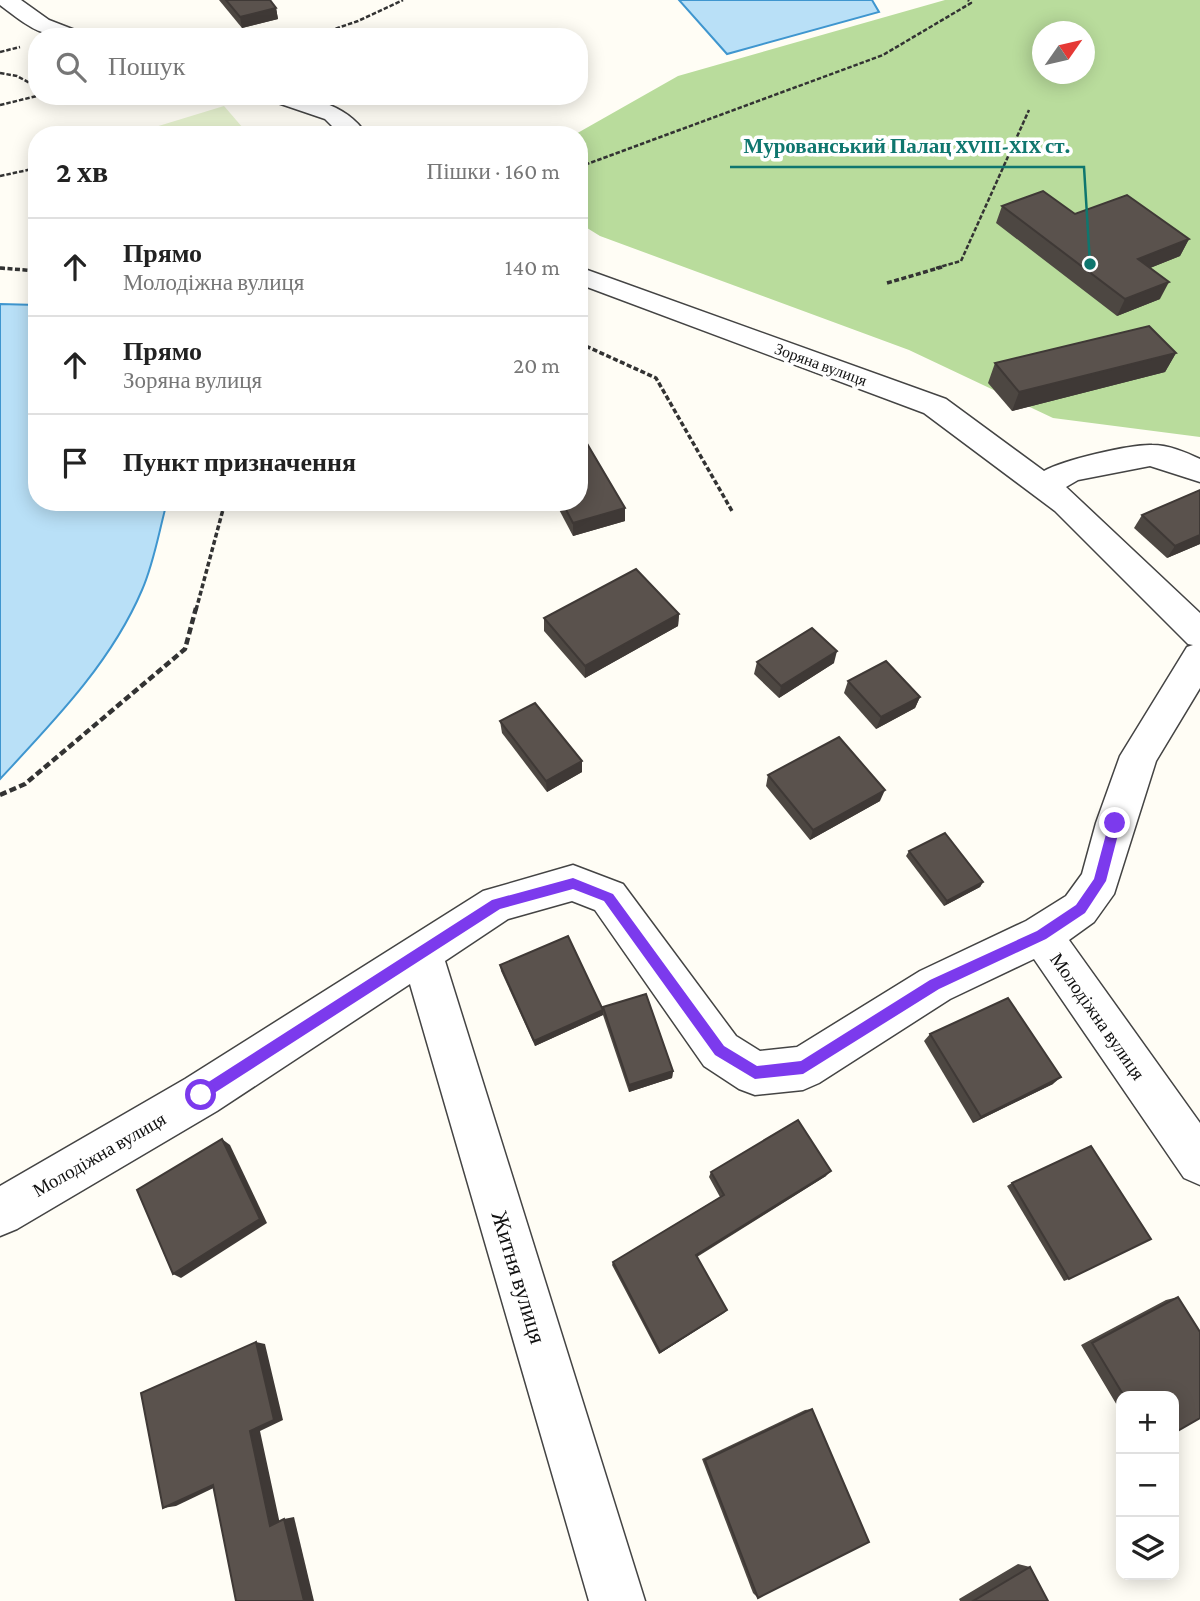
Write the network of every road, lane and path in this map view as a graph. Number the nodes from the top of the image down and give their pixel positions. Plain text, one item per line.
1 (7, 0) edge
2 (403, 0) edge
3 (968, 0) edge
4 (48, 28) edge
5 (338, 28) edge
6 (0, 73) edge
7 (28, 82) edge
8 (28, 98) edge
9 (306, 105) edge
10 (0, 106) edge
11 (1029, 110) dead end
12 (346, 126) edge
13 (588, 164) edge
14 (28, 171) edge
15 (0, 176) edge
16 (0, 268) edge
17 (28, 270) edge
18 (588, 278) edge
19 (887, 283) dead end
20 (588, 347) edge
21 (1200, 471) edge
22 (1045, 485) junction
23 (223, 511) edge
24 (732, 511) dead end
25 (1200, 634) edge
26 (1200, 657) edge
27 (0, 795) edge
28 (1041, 935) junction
29 (422, 954) junction
30 (1200, 1162) edge
31 (0, 1212) edge
32 (617, 1601) edge

1 - 4 street
2 - 5 path
3 - 13 path
6 - 7 path
8 - 10 path
9 - 12 street
11 - 19 path
14 - 15 path
16 - 17 path
18 - 22 street, Зоряна вулиця
20 - 24 path
21 - 22 street
22 - 25 street, Зоряна вулиця
23 - 27 path
26 - 28 street
28 - 29 street, Молодіжна вулиця
28 - 30 street, Молодіжна вулиця
29 - 31 street, Молодіжна вулиця
29 - 32 street, Житня вулиця

